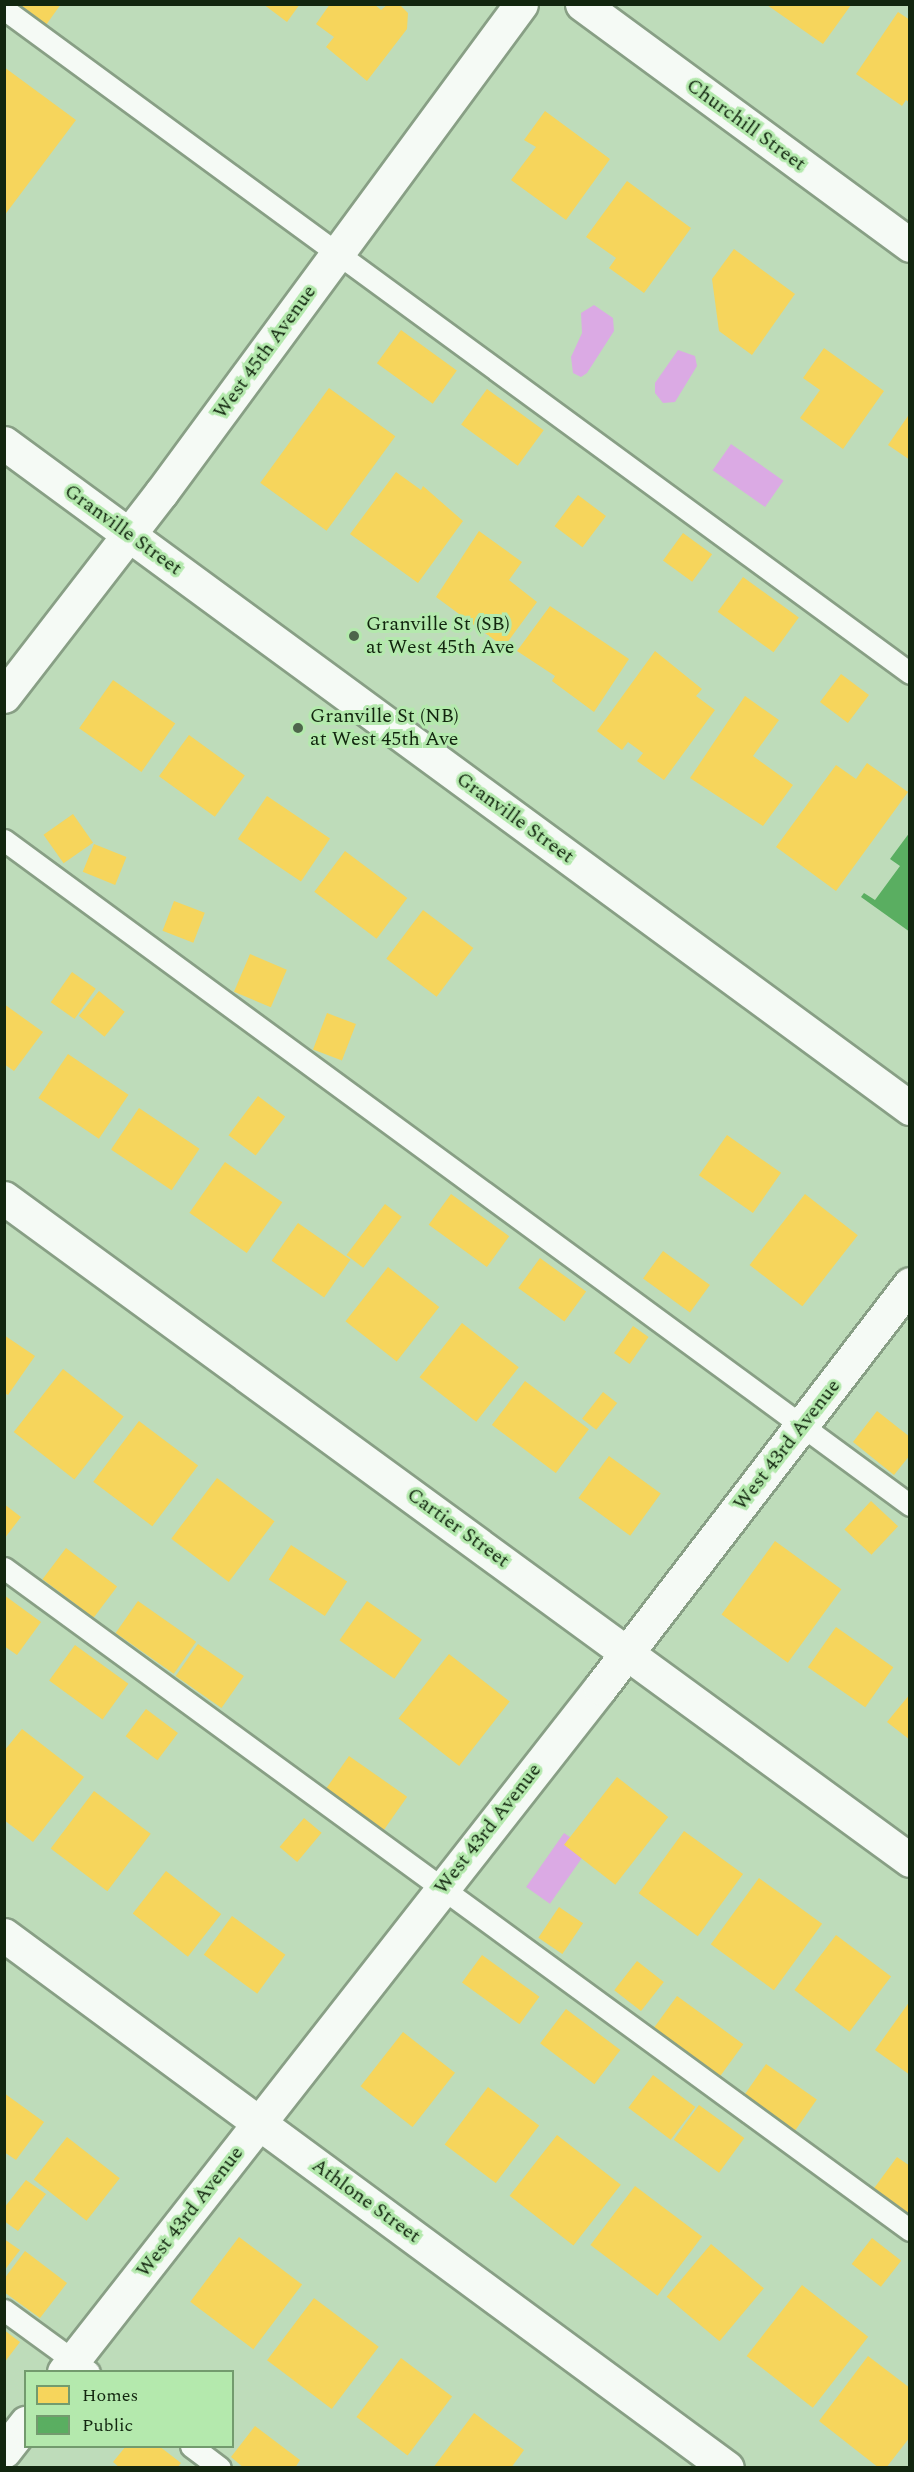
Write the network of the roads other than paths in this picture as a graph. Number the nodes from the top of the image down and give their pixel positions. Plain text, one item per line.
1 (521, 4) edge
2 (582, 4) edge
3 (4, 9) edge
4 (909, 245) edge
5 (338, 253) junction
6 (4, 443) edge
7 (129, 535) junction
8 (909, 673) edge
9 (4, 696) edge
10 (4, 840) edge
11 (909, 1107) edge
12 (4, 1198) edge
13 (909, 1284) edge
14 (803, 1425) junction
15 (909, 1505) edge
16 (4, 1568) edge
17 (627, 1651) junction
18 (909, 1860) edge
19 (442, 1887) junction
20 (4, 1935) edge
21 (260, 2123) junction
22 (909, 2230) edge
23 (4, 2310) edge
24 (76, 2368) edge
25 (24, 2426) edge
26 (194, 2448) edge
27 (4, 2451) edge
28 (219, 2468) edge
29 (727, 2468) edge

1 - 5 main road, West 45th Avenue
2 - 4 main road, Churchill Street
3 - 5 lane
5 - 7 main road, West 45th Avenue
5 - 8 lane
6 - 7 main road, Granville Street
7 - 9 main road, West 45th Avenue
7 - 11 main road, Granville Street
10 - 14 lane
12 - 17 main road, Cartier Street
13 - 14 main road, West 43rd Avenue
14 - 15 lane
14 - 17 main road, West 43rd Avenue
16 - 19 lane
17 - 18 main road, Cartier Street
17 - 19 main road, West 43rd Avenue
19 - 21 main road, West 43rd Avenue
19 - 22 lane
20 - 21 main road, Athlone Street
21 - 24 main road, West 43rd Avenue
21 - 29 main road, Athlone Street
23 - 24 lane
25 - 27 main road
26 - 28 lane

